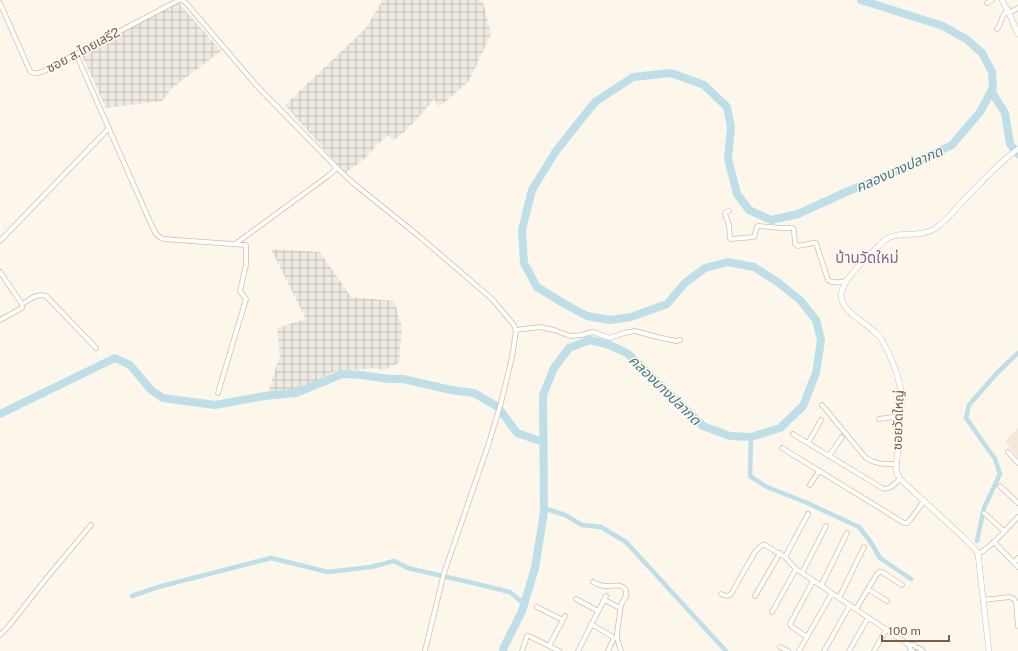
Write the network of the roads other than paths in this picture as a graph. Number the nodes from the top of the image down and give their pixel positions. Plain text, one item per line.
1 (181, 0) edge
2 (992, 0) edge
3 (1002, 0) edge
4 (0, 3) edge
5 (987, 3) dead end
6 (1018, 8) edge
7 (1008, 11) junction
8 (997, 29) dead end
9 (1018, 34) edge
10 (76, 54) junction
11 (109, 128) junction
12 (1018, 149) edge
13 (336, 167) junction
14 (729, 211) dead end
15 (0, 241) edge
16 (235, 244) junction
17 (0, 272) edge
18 (846, 281) junction
19 (22, 304) junction
20 (0, 320) edge
21 (516, 330) junction
22 (680, 340) dead end
23 (96, 348) dead end
24 (218, 393) dead end
25 (822, 404) dead end
26 (900, 416) junction
27 (879, 419) dead end
28 (821, 420) dead end
29 (793, 434) dead end
30 (842, 437) dead end
31 (808, 443) junction
32 (782, 448) dead end
33 (1008, 452) dead end
34 (829, 456) junction
35 (1018, 463) edge
36 (897, 464) junction
37 (819, 471) junction
38 (900, 479) junction
39 (810, 485) dead end
40 (1000, 486) dead end
41 (924, 501) junction
42 (1018, 503) edge
43 (984, 513) dead end
44 (808, 514) dead end
45 (1018, 517) edge
46 (91, 525) dead end
47 (826, 526) dead end
48 (1004, 531) junction
49 (847, 533) dead end
50 (994, 542) junction
51 (864, 547) dead end
52 (780, 554) junction
53 (978, 554) junction
54 (786, 557) junction
55 (1018, 558) edge
56 (1014, 563) junction
57 (1018, 567) edge
58 (796, 569) junction
59 (802, 573) junction
60 (813, 581) junction
61 (593, 582) dead end
62 (902, 585) dead end
63 (821, 586) junction
64 (868, 589) junction
65 (832, 593) junction
66 (721, 594) dead end
67 (755, 596) dead end
68 (839, 598) junction
69 (576, 600) dead end
70 (983, 600) junction
71 (887, 601) dead end
72 (850, 605) junction
73 (537, 607) dead end
74 (618, 607) dead end
75 (856, 609) junction
76 (598, 611) junction
77 (772, 612) dead end
78 (868, 618) junction
79 (591, 624) junction
80 (1018, 626) edge
81 (886, 630) junction
82 (0, 635) edge
83 (807, 637) junction
84 (909, 645) junction
85 (549, 646) junction
86 (780, 647) dead end
87 (919, 649) edge
88 (553, 650) edge
89 (425, 651) edge
90 (522, 651) edge
91 (559, 651) edge
92 (578, 651) edge
93 (608, 651) edge
94 (621, 651) edge
95 (788, 651) edge
96 (799, 651) edge
97 (824, 651) edge
98 (849, 651) edge
99 (874, 651) edge
100 (913, 651) edge
101 (989, 651) edge

1 - 10 street, ซอย ส.ไทยเสรี2
1 - 13 street, ซอย ส.ไทยเสรี2
2 - 5 street
3 - 7 street
4 - 10 street, ซอย ส.ไทยเสรี2
6 - 7 street
7 - 8 street
7 - 9 street
10 - 11 street
11 - 15 street
11 - 16 street
12 - 18 street, ซอยวัดใหญ่
13 - 16 street
13 - 21 street, ซอย ส.ไทยเสรี2
14 - 18 street
16 - 24 street
17 - 19 street
18 - 26 street, ซอยวัดใหญ่
19 - 20 street
19 - 23 street
21 - 22 street
21 - 89 street
25 - 36 street
26 - 27 street
26 - 36 street, ซอยวัดใหญ่
28 - 31 street
29 - 31 street
30 - 34 street
31 - 34 street
32 - 37 street
33 - 35 street
34 - 38 street
36 - 38 street, ซอยวัดใหญ่
37 - 39 street
37 - 41 street
38 - 41 street
40 - 42 street
41 - 53 street
43 - 48 street
44 - 54 street
45 - 48 street
46 - 82 street
47 - 59 street
48 - 50 street
49 - 63 street
50 - 53 street
50 - 56 street
51 - 68 street
52 - 54 street
52 - 66 street
52 - 67 street
53 - 70 street
54 - 58 street
55 - 56 street
56 - 57 street
58 - 59 street
58 - 77 street
59 - 60 street
60 - 63 street
60 - 83 street
61 - 94 street
62 - 64 street
63 - 65 street
64 - 71 street
64 - 75 street
65 - 68 street
65 - 83 street
68 - 72 street
69 - 76 street
70 - 80 street
70 - 101 street
72 - 75 street
72 - 97 street
73 - 85 street
74 - 76 street
75 - 78 street
76 - 79 street
78 - 81 street
78 - 98 street
79 - 92 street
79 - 93 street
81 - 84 street
81 - 99 street
83 - 96 street
84 - 87 street
84 - 100 street
85 - 88 street
85 - 90 street
86 - 95 street
88 - 91 street

